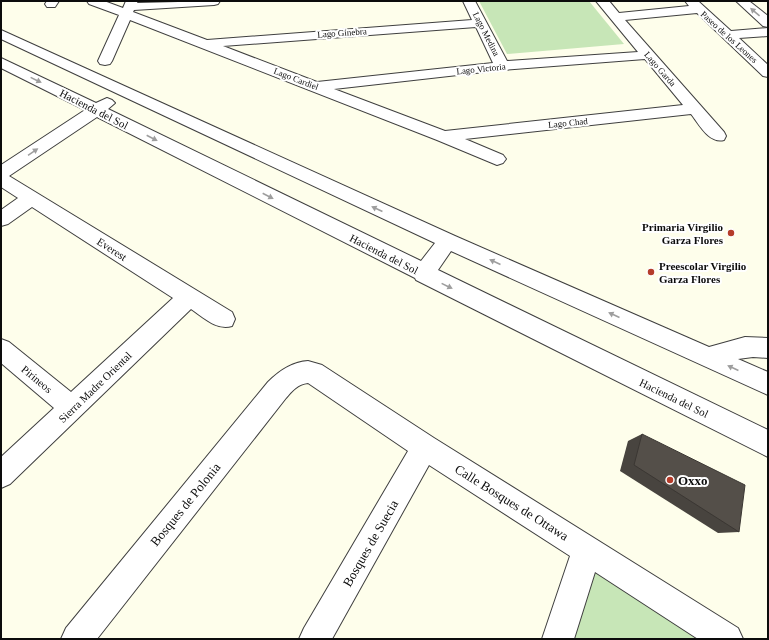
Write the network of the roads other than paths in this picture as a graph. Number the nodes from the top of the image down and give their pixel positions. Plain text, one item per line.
1 (93, 1) edge
2 (214, 1) edge
3 (469, 1) edge
4 (742, 1) edge
5 (692, 4) edge
6 (129, 7) edge
7 (609, 9) edge
8 (481, 23) junction
9 (768, 23) edge
10 (768, 32) edge
11 (1, 34) edge
12 (729, 35) junction
13 (204, 44) junction
14 (648, 55) junction
15 (105, 61) dead end
16 (1, 62) edge
17 (502, 66) junction
18 (768, 72) edge
19 (315, 86) junction
20 (117, 90) junction
21 (91, 107) junction
22 (694, 109) junction
23 (443, 136) junction
24 (718, 136) dead end
25 (45, 137) junction
26 (1, 157) edge
27 (497, 159) dead end
28 (1, 173) edge
29 (1, 179) edge
30 (32, 198) junction
31 (1, 219) edge
32 (448, 241) junction
33 (423, 274) junction
34 (188, 298) junction
35 (224, 319) dead end
36 (768, 348) edge
37 (1, 349) edge
38 (709, 357) junction
39 (296, 373) joint
40 (768, 384) edge
41 (72, 408) junction
42 (768, 444) edge
43 (425, 447) junction
44 (1, 475) edge
45 (587, 550) junction
46 (77, 639) edge
47 (315, 639) edge
48 (558, 639) edge
49 (727, 639) edge

1 - 6 street, Lago Cardiel
2 - 6 street
3 - 8 street, Lago Medina
9 -> 4 street
5 - 7 street
5 - 12 street, Paseo de los Leones
6 - 13 street, Lago Cardiel
6 - 15 street
7 - 14 street, Lago Garda
8 - 13 street, Lago Ginebra
8 - 17 street, Lago Medina
10 - 12 street
11 - 20 street
12 - 18 street, Paseo de los Leones
13 - 19 street, Lago Cardiel
14 - 17 street, Lago Victoria
14 - 22 street, Lago Garda
16 -> 21 street, Hacienda del Sol
17 - 19 street, Lago Victoria
19 - 23 street, Lago Cardiel
20 - 21 street
32 -> 20 street
21 - 25 street
21 -> 33 street, Hacienda del Sol
22 - 23 street, Lago Chad
22 - 24 street, Lago Garda
23 - 27 street, Lago Cardiel
25 - 26 street
28 -> 25 street
29 - 30 street, Everest
30 - 31 street
30 - 34 street, Everest
32 - 33 street
38 -> 32 street
33 -> 42 street, Hacienda del Sol
34 - 35 street, Everest
34 - 41 street, Sierra Madre Oriental
36 - 38 street
37 - 41 street, Pirineos
40 -> 38 street
39 - 43 street, Calle Bosques de Ottawa
39 - 46 street, Bosques de Polonia
41 - 44 street, Sierra Madre Oriental
43 - 45 street, Calle Bosques de Ottawa
43 - 47 street, Bosques de Suecia
45 - 48 street
45 - 49 street, Calle Bosques de Ottawa

